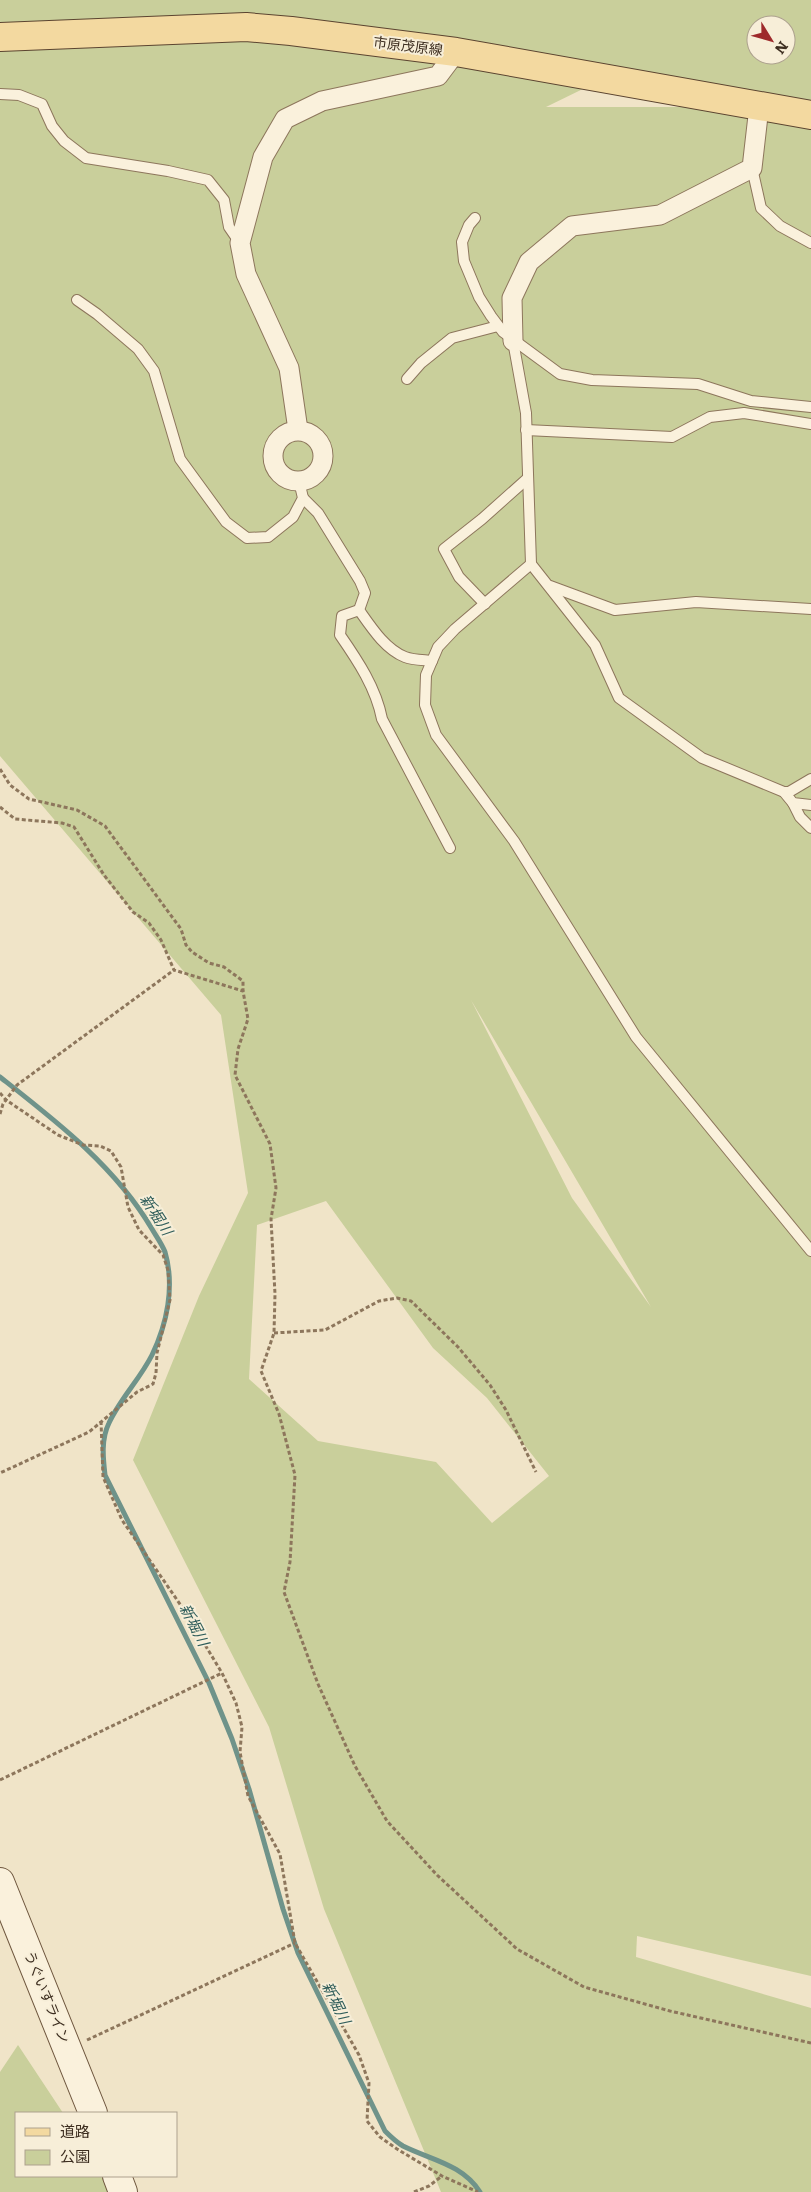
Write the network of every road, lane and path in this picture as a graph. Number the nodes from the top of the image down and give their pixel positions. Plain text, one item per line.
1 (0, 37) edge
2 (456, 52) junction
3 (0, 94) edge
4 (759, 107) junction
5 (811, 115) edge
6 (752, 168) junction
7 (475, 218) dead end
8 (240, 242) junction
9 (811, 244) edge
10 (78, 300) dead end
11 (498, 326) junction
12 (513, 341) junction
13 (407, 379) dead end
14 (811, 407) edge
15 (811, 424) edge
16 (298, 430) junction
17 (526, 430) junction
18 (528, 478) junction
19 (301, 490) junction
20 (531, 564) junction
21 (549, 586) junction
22 (485, 604) junction
23 (811, 609) edge
24 (359, 610) junction
25 (432, 661) junction
26 (0, 769) edge
27 (811, 779) edge
28 (784, 792) junction
29 (793, 803) junction
30 (811, 804) edge
31 (0, 807) edge
32 (811, 828) edge
33 (450, 848) dead end
34 (174, 970) junction
35 (243, 991) junction
36 (0, 1092) edge
37 (6, 1100) junction
38 (0, 1114) edge
39 (811, 1251) edge
40 (274, 1334) junction
41 (101, 1421) junction
42 (536, 1472) dead end
43 (0, 1473) edge
44 (222, 1673) junction
45 (0, 1780) edge
46 (0, 1882) edge
47 (295, 1943) junction
48 (811, 2043) edge
49 (68, 2049) junction
50 (93, 2112) edge
51 (442, 2176) junction
52 (117, 2177) edge
53 (123, 2192) edge
54 (414, 2192) edge
55 (478, 2192) edge

1 - 2 main road, 市原茂原線
2 - 4 main road, 市原茂原線
2 - 8 street
3 - 8 lane
4 - 5 main road, 市原茂原線
4 - 6 street
6 - 9 lane
6 - 12 street
7 - 11 lane
8 - 16 street
10 - 19 lane
11 - 12 lane
11 - 13 lane
12 - 14 lane
12 - 17 lane
15 - 17 lane
16 - 19 street
16 - 19 street
17 - 18 lane
18 - 20 lane
18 - 22 lane
19 - 24 lane
20 - 21 lane
20 - 22 lane
21 - 23 lane
21 - 28 lane
22 - 25 lane
24 - 25 lane
24 - 33 lane
25 - 39 lane
26 - 35 path
27 - 28 lane
28 - 29 lane
29 - 30 lane
29 - 32 lane
31 - 34 path
34 - 35 path
34 - 37 path
35 - 40 path
36 - 37 path
37 - 38 path
37 - 41 path
40 - 42 path
40 - 48 path
41 - 43 path
41 - 44 path
44 - 45 path
44 - 47 path
46 - 49 street, うぐいすライン
47 - 49 path
47 - 51 path
49 - 50 street, うぐいすライン
51 - 54 path
51 - 55 path
52 - 53 street

